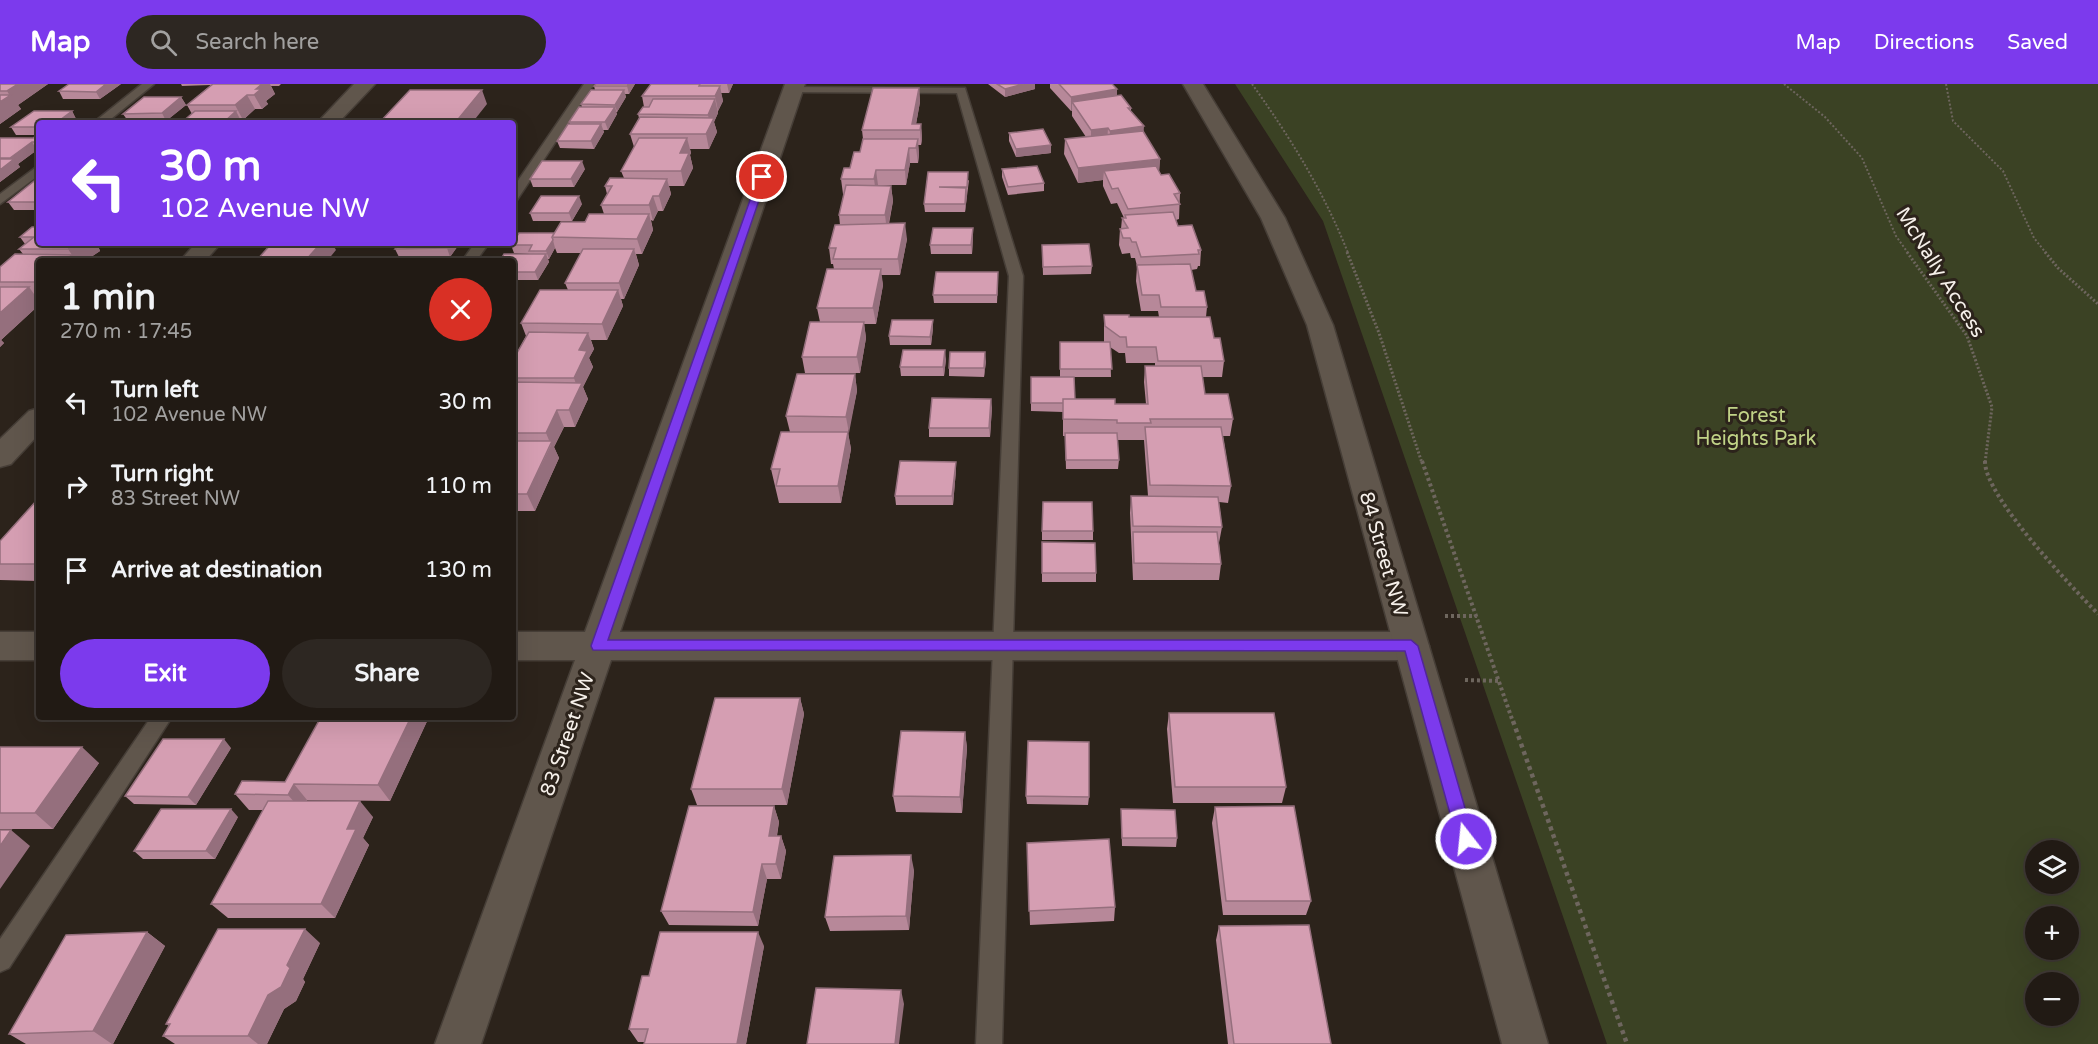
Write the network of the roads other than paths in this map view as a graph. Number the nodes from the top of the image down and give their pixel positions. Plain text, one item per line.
1 (149, 84) edge
2 (365, 84) edge
3 (589, 84) edge
4 (1193, 84) edge
5 (794, 87) edge
6 (103, 120) edge
7 (330, 120) edge
8 (36, 172) edge
9 (516, 192) edge
10 (0, 200) edge
11 (207, 246) edge
12 (195, 258) edge
13 (36, 420) edge
14 (0, 457) edge
15 (0, 646) edge
16 (36, 646) edge
17 (516, 646) edge
18 (598, 646) junction
19 (1002, 646) junction
20 (1411, 646) junction
21 (160, 720) edge
22 (0, 960) edge
23 (458, 1044) edge
24 (989, 1044) edge
25 (1525, 1044) edge

1 - 6 lane
2 - 7 street
3 - 9 lane
4 - 20 street, 84 Street NW
5 - 18 street, 83 Street NW
5 - 19 lane
8 - 10 lane
11 - 12 street
13 - 14 street
15 - 16 street
17 - 18 street
18 - 19 street
18 - 23 street, 83 Street NW
19 - 20 street
19 - 24 lane
20 - 25 street, 84 Street NW
21 - 22 lane

